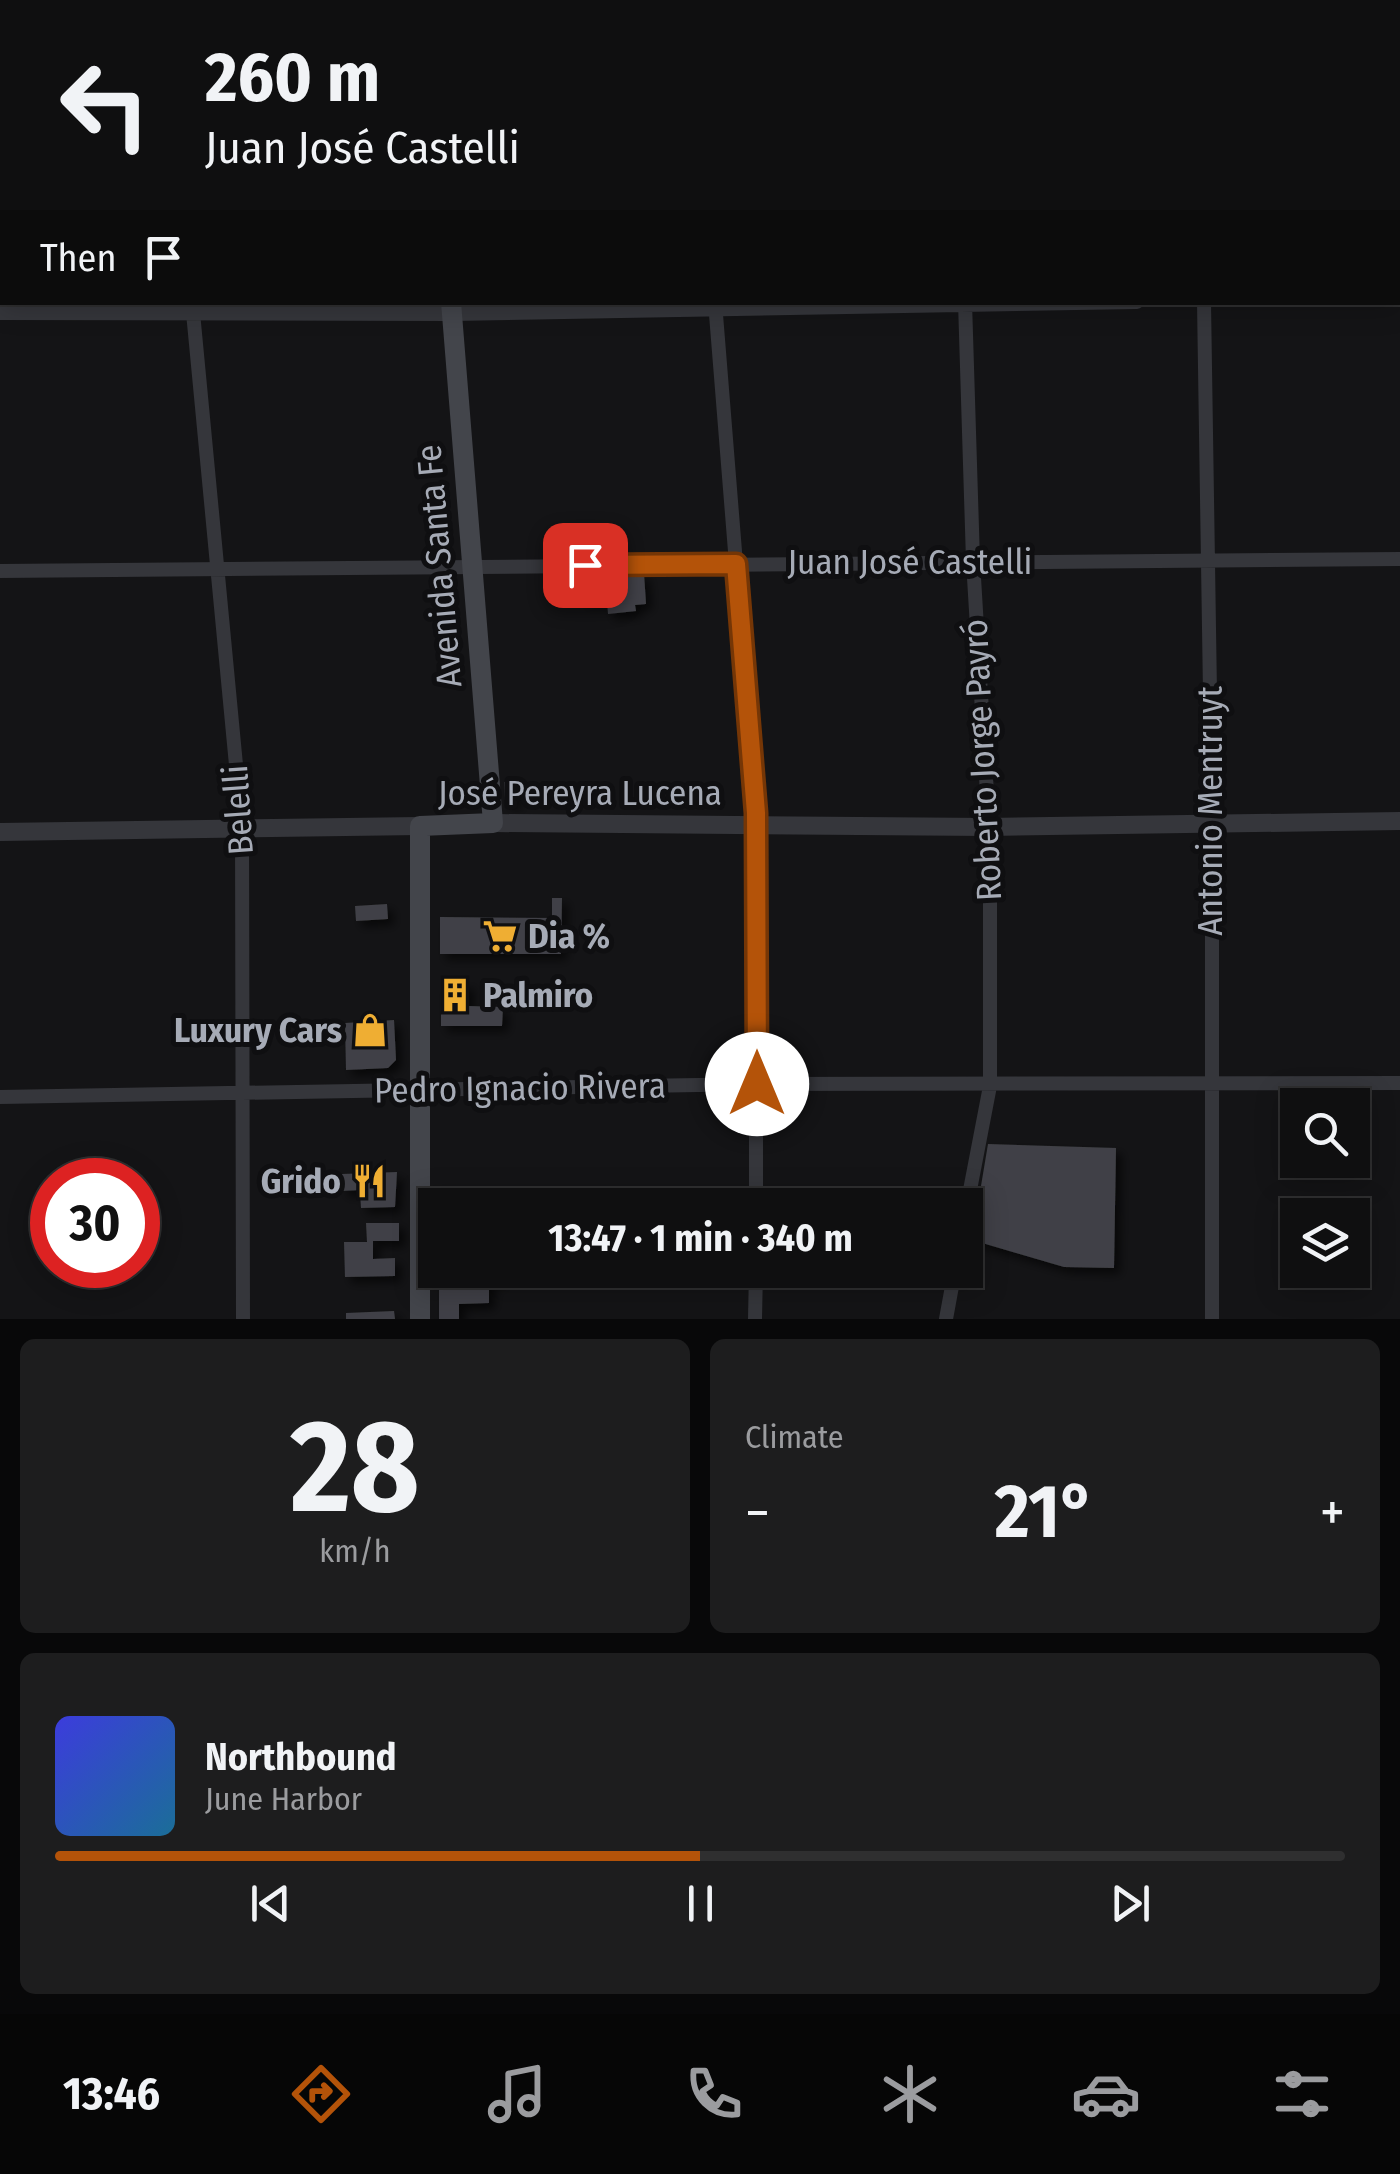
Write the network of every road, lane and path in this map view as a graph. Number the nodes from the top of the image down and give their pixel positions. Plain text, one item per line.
1 (840, 305) edge
2 (965, 305) edge
3 (1204, 305) edge
4 (715, 306) edge
5 (451, 308) edge
6 (193, 309) edge
7 (0, 313) edge
8 (1400, 559) edge
9 (972, 561) junction
10 (1208, 562) junction
11 (736, 564) junction
12 (472, 566) junction
13 (216, 569) junction
14 (0, 571) edge
15 (1400, 821) edge
16 (493, 823) junction
17 (1212, 824) junction
18 (756, 825) junction
19 (420, 826) junction
20 (988, 827) junction
21 (242, 828) junction
22 (0, 832) edge
23 (1400, 1083) edge
24 (757, 1084) junction
25 (1210, 1084) junction
26 (990, 1086) junction
27 (419, 1089) junction
28 (242, 1092) junction
29 (0, 1097) edge
30 (756, 1188) edge
31 (970, 1188) edge
32 (756, 1288) edge
33 (952, 1288) edge
34 (244, 1319) edge
35 (420, 1319) edge
36 (756, 1319) edge
37 (946, 1319) edge
38 (1212, 1319) edge

1 - 4 street
2 - 9 street, Roberto Jorge Payró
3 - 10 street, Antonio Mentruyt
4 - 5 street
4 - 11 street
5 - 6 street
5 - 12 main road, Avenida Santa Fe
6 - 7 street
6 - 13 street, Belelli
8 - 10 street, Juan José Castelli
9 - 10 street, Juan José Castelli
9 - 11 street, Juan José Castelli
9 - 20 street, Roberto Jorge Payró
10 - 17 street, Antonio Mentruyt
11 - 12 street, Juan José Castelli
11 - 18 street
12 - 13 street, Juan José Castelli
12 - 16 main road, Avenida Santa Fe
13 - 14 street, Juan José Castelli
13 - 21 street, Belelli
15 - 17 street, José Pereyra Lucena
16 - 18 street, José Pereyra Lucena
16 - 19 main road, José Pereyra Lucena
17 - 20 street, José Pereyra Lucena
17 - 25 street, Antonio Mentruyt
18 - 20 street, José Pereyra Lucena
18 - 24 street
19 - 21 street, José Pereyra Lucena
19 - 27 main road
20 - 26 street, Roberto Jorge Payró
21 - 22 street, José Pereyra Lucena
21 - 28 street, Belelli
23 - 25 street, Pedro Ignacio Rivera
24 - 26 street, Pedro Ignacio Rivera
24 - 27 street, Pedro Ignacio Rivera
24 - 30 street
25 - 26 street, Pedro Ignacio Rivera
25 - 38 street, Antonio Mentruyt
26 - 31 street, Roberto Jorge Payró
27 - 28 street, Pedro Ignacio Rivera
27 - 35 main road
28 - 29 street, Pedro Ignacio Rivera
28 - 34 street, Belelli
32 - 36 street
33 - 37 street

